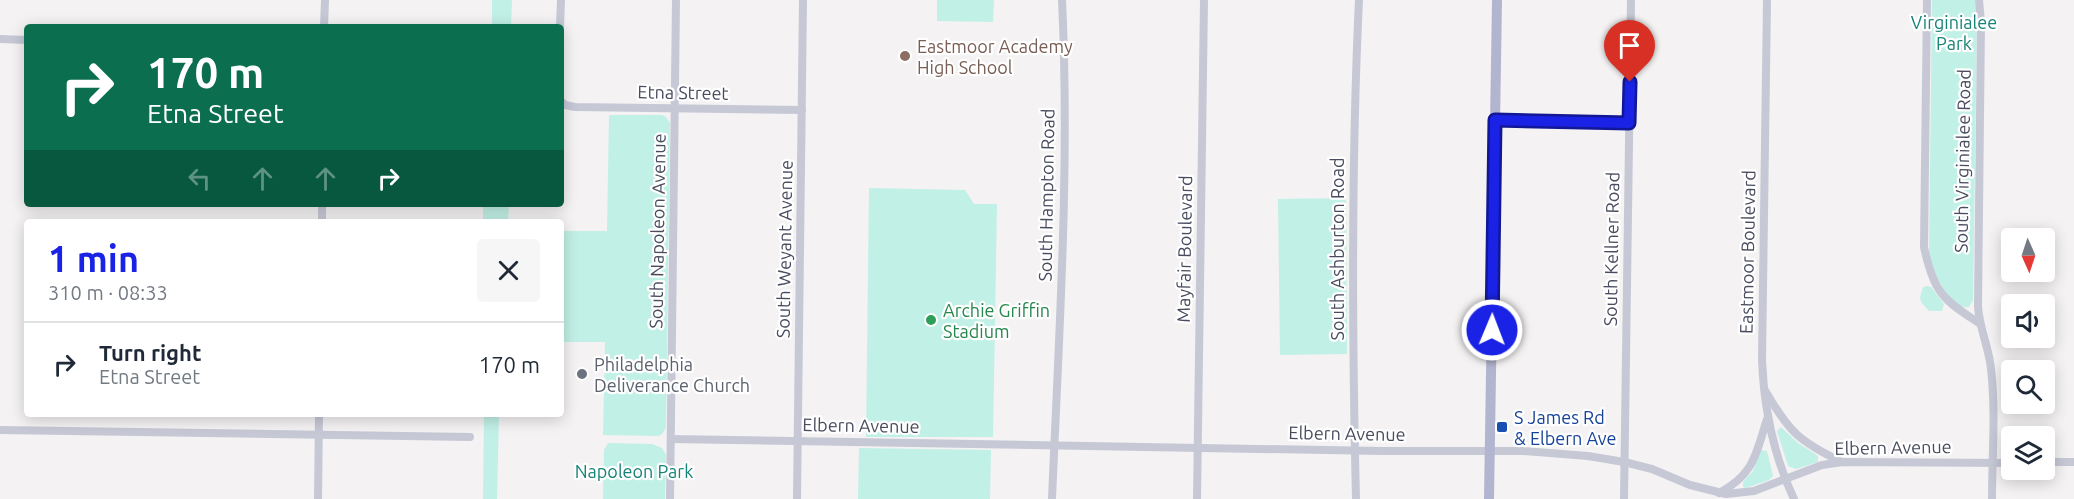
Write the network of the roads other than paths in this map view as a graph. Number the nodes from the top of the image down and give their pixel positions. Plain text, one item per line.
1 (325, 0) edge
2 (561, 0) edge
3 (676, 0) edge
4 (803, 0) edge
5 (1062, 0) edge
6 (1204, 0) edge
7 (1359, 0) edge
8 (1497, 0) edge
9 (1631, 0) edge
10 (1767, 0) edge
11 (1927, 0) edge
12 (1979, 0) edge
13 (324, 24) edge
14 (560, 24) edge
15 (0, 39) edge
16 (24, 40) edge
17 (564, 103) edge
18 (675, 108) junction
19 (802, 110) junction
20 (1495, 120) junction
21 (1629, 123) junction
22 (1979, 323) junction
23 (1763, 388) junction
24 (320, 417) edge
25 (1767, 419) junction
26 (0, 430) edge
27 (319, 435) junction
28 (470, 437) dead end
29 (671, 439) junction
30 (798, 441) junction
31 (1054, 445) junction
32 (1198, 446) junction
33 (1355, 450) junction
34 (1490, 451) junction
35 (1624, 462) junction
36 (1843, 462) junction
37 (2055, 462) edge
38 (2074, 462) edge
39 (1992, 463) junction
40 (2001, 463) edge
41 (1784, 479) junction
42 (1719, 493) junction
43 (318, 499) edge
44 (670, 499) edge
45 (797, 499) edge
46 (1052, 499) edge
47 (1197, 499) edge
48 (1356, 499) edge
49 (1489, 499) edge
50 (1624, 499) edge
51 (1794, 499) edge
52 (1992, 499) edge

1 - 13 street
2 - 14 street
3 - 18 street, South Napoleon Avenue
4 - 19 street, South Weyant Avenue
5 - 31 street, South Hampton Road
6 - 32 street, Mayfair Boulevard
7 - 33 street, South Ashburton Road
8 - 20 main road
9 - 21 street, South Kellner Road
10 - 23 street, Eastmoor Boulevard
11 - 22 street, South Virginialee Road
12 - 22 street, South Virginialee Road
15 - 16 street
17 - 18 street, Etna Street
18 - 19 street, Etna Street
18 - 29 street, South Napoleon Avenue
19 - 30 street, South Weyant Avenue
20 - 21 street
20 - 34 main road
21 - 35 street, South Kellner Road
22 - 39 street, South Virginialee Road
23 - 25 street, Eastmoor Boulevard
23 - 36 street
24 - 27 street
25 - 41 street, Eastmoor Boulevard
25 - 42 street
26 - 27 street
27 - 28 street
27 - 43 street
29 - 30 street, Elbern Avenue
29 - 44 street, South Napoleon Avenue
30 - 31 street, Elbern Avenue
30 - 45 street, South Weyant Avenue
31 - 32 street, Elbern Avenue
31 - 46 street, South Hampton Road
32 - 33 street, Elbern Avenue
32 - 47 street, Mayfair Boulevard
33 - 34 street, Elbern Avenue
33 - 48 street, South Ashburton Road
34 - 35 street, Elbern Avenue
34 - 49 main road
35 - 42 street, Elbern Avenue
35 - 50 street, South Kellner Road
36 - 39 street, Elbern Avenue
36 - 41 street, Elbern Avenue
37 - 38 street
39 - 40 street, Elbern Avenue
39 - 52 street, South Virginialee Road
41 - 42 street, Elbern Avenue
41 - 51 street, Eastmoor Boulevard

